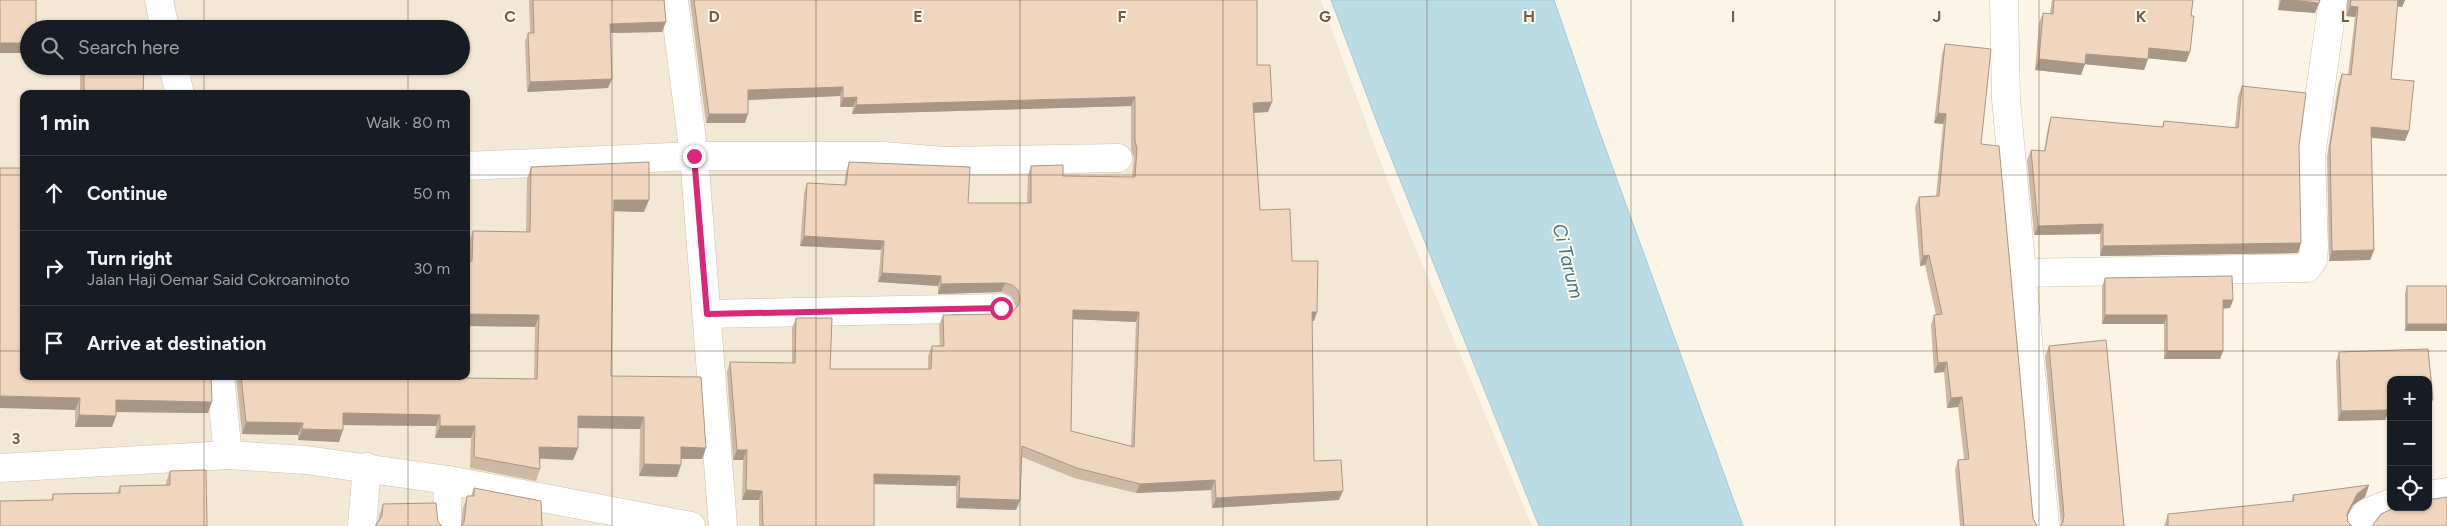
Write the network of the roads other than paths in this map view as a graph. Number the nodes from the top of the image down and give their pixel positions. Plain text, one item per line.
1 (159, 0) edge
2 (674, 0) edge
3 (2004, 0) edge
4 (2333, 0) edge
5 (163, 20) edge
6 (176, 75) edge
7 (179, 90) edge
8 (694, 156) junction
9 (1118, 158) dead end
10 (470, 166) edge
11 (2021, 273) junction
12 (1001, 308) dead end
13 (707, 314) junction
14 (220, 380) edge
15 (228, 455) junction
16 (367, 467) junction
17 (0, 468) edge
18 (448, 480) junction
19 (2447, 492) edge
20 (2432, 494) edge
21 (2387, 504) edge
22 (362, 526) edge
23 (447, 526) edge
24 (691, 526) edge
25 (723, 526) edge
26 (2045, 526) edge
27 (2358, 526) edge

1 - 5 street
2 - 8 street
3 - 11 street
4 - 11 street
6 - 7 street
8 - 9 street
8 - 10 street
8 - 13 street
11 - 26 street
12 - 13 street
13 - 25 street
14 - 15 street
15 - 16 street
15 - 17 street
16 - 18 street
16 - 22 street
18 - 23 street
18 - 24 street
19 - 20 street
21 - 27 street

